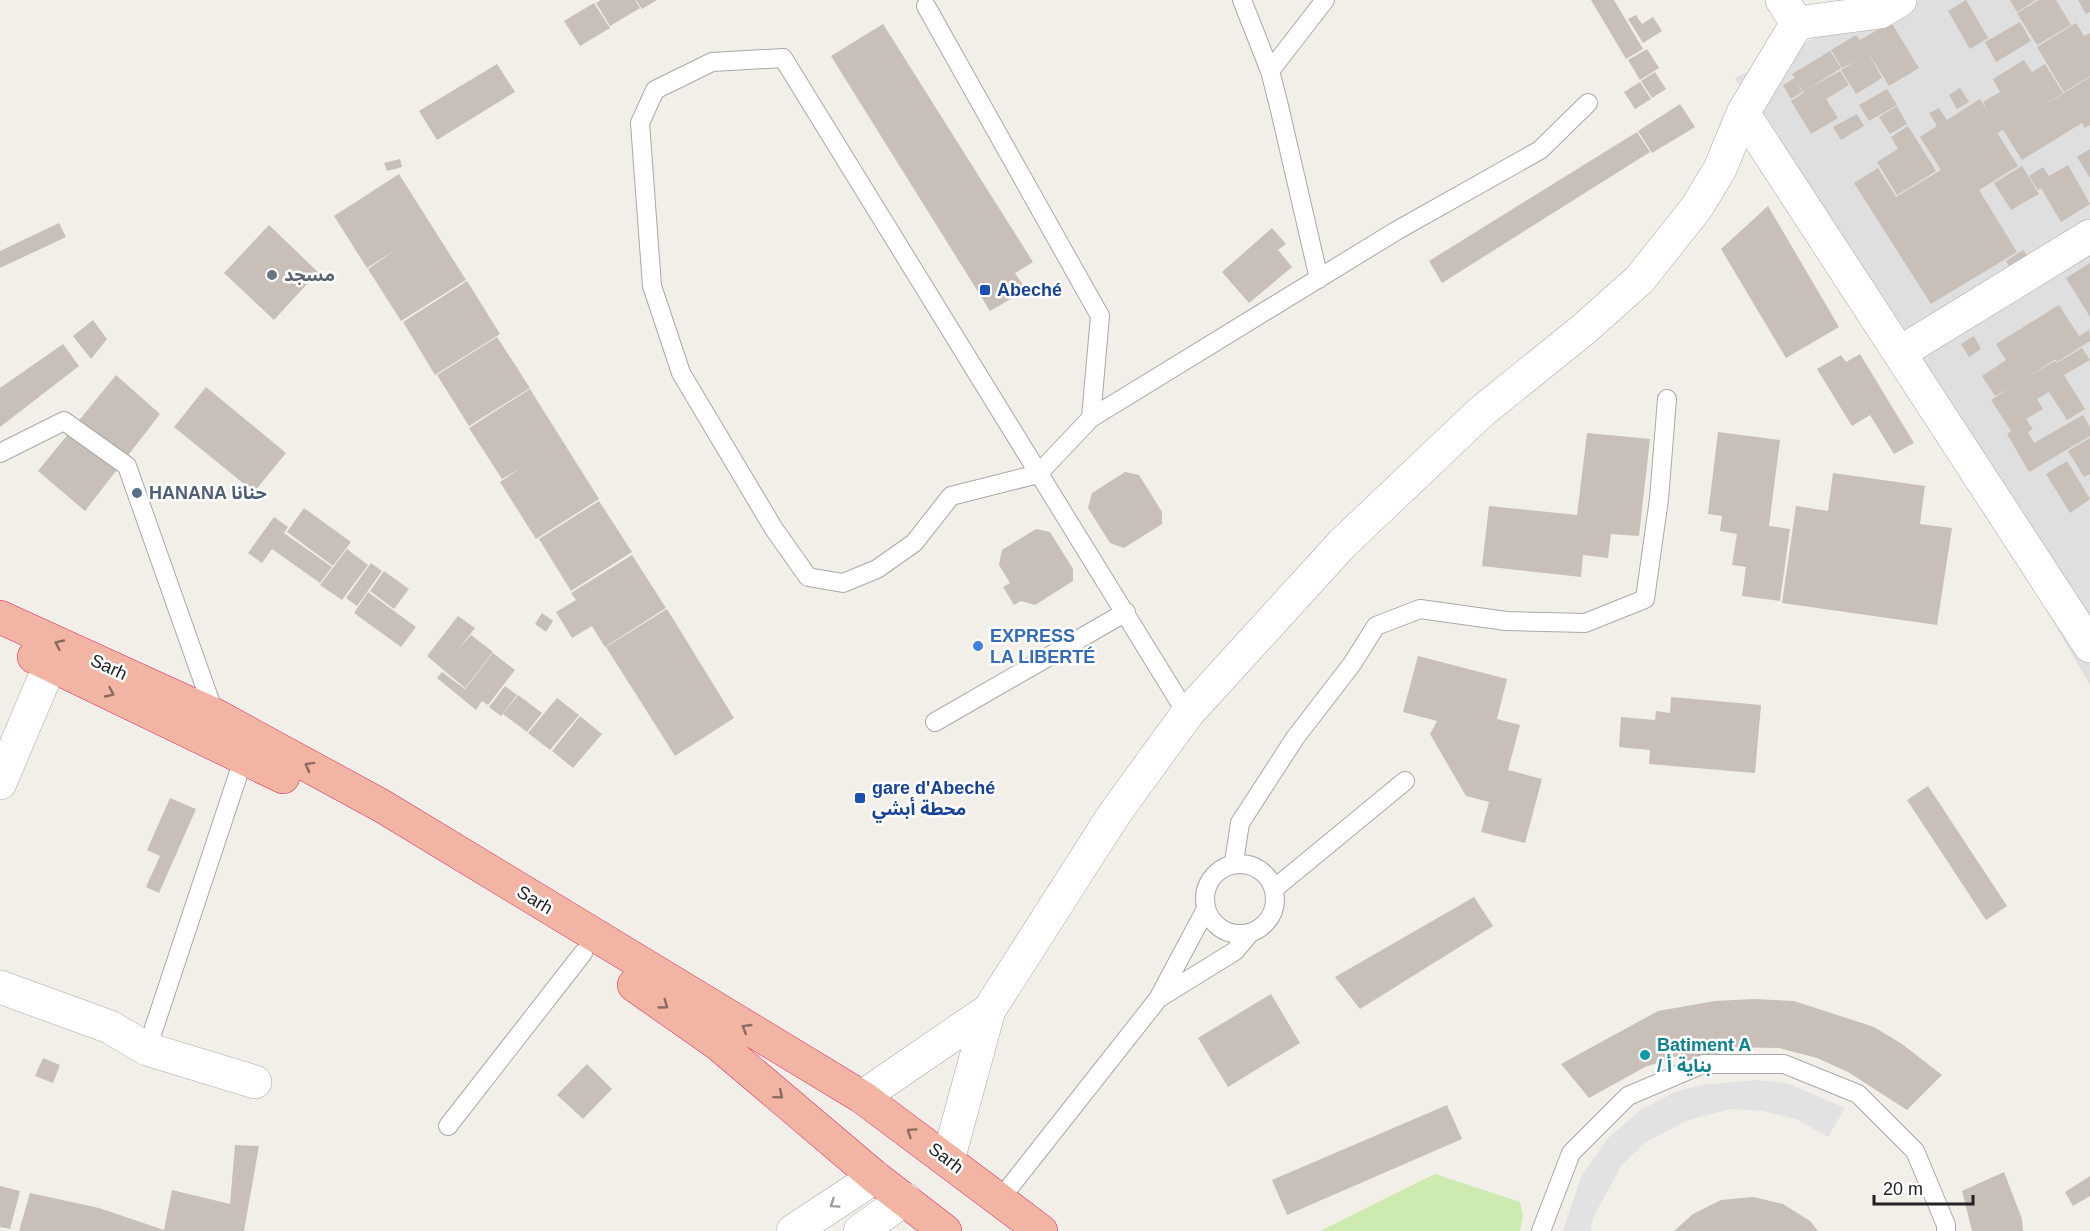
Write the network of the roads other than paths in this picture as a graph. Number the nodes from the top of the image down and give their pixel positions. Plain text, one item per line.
1 (1242, 0) edge
2 (1325, 0) edge
3 (1900, 0) edge
4 (926, 6) dead end
5 (1790, 12) edge
6 (1269, 71) junction
7 (1588, 104) dead end
8 (1743, 113) junction
9 (2090, 236) edge
10 (1319, 279) junction
11 (1901, 352) junction
12 (1667, 399) dead end
13 (1091, 418) junction
14 (0, 453) edge
15 (1038, 474) junction
16 (1126, 612) junction
17 (0, 617) edge
18 (0, 642) edge
19 (2089, 642) edge
20 (50, 665) junction
21 (1187, 714) junction
22 (215, 715) junction
23 (935, 722) dead end
24 (244, 757) junction
25 (1405, 781) dead end
26 (0, 783) edge
27 (1234, 862) junction
28 (1275, 888) junction
29 (1206, 909) junction
30 (1250, 933) junction
31 (583, 953) junction
32 (0, 987) edge
33 (1158, 999) junction
34 (989, 1010) junction
35 (147, 1049) junction
36 (255, 1082) dead end
37 (862, 1097) junction
38 (448, 1126) dead end
39 (948, 1160) junction
40 (875, 1176) junction
41 (1001, 1198) junction
42 (905, 1199) junction
43 (793, 1231) edge
44 (860, 1231) edge
45 (945, 1231) edge
46 (1041, 1231) edge
47 (1541, 1231) edge
48 (1946, 1231) edge

1 - 6 lane
2 - 6 lane
3 - 5 street
4 - 13 lane
5 - 8 street
6 - 10 lane
7 - 10 lane
8 - 11 street
8 - 21 street
9 - 11 street
10 - 13 lane
11 - 19 street
12 - 27 lane
13 - 15 lane
14 - 22 lane
15 - 15 lane
15 - 16 lane
16 - 21 lane
16 - 23 lane
22 -> 17 highway, Sarh
18 - 20 highway, Sarh
20 -> 24 highway, Sarh
20 - 26 street
21 - 34 street
37 -> 22 highway, Sarh
24 - 31 highway, Sarh
24 - 35 lane
25 - 28 lane
27 - 28 lane
27 - 29 lane
28 - 30 lane
29 - 30 lane
29 - 33 lane
30 - 33 lane
31 - 38 lane
31 -> 40 highway, Sarh
32 - 35 street
33 - 41 lane
34 - 37 street
34 - 39 street
35 - 36 street
39 -> 37 highway, Sarh
39 - 41 highway, Sarh
40 - 42 highway, Sarh
40 -> 43 street
41 - 46 highway, Sarh
42 - 44 street
42 - 45 highway, Sarh
47 - 48 lane

